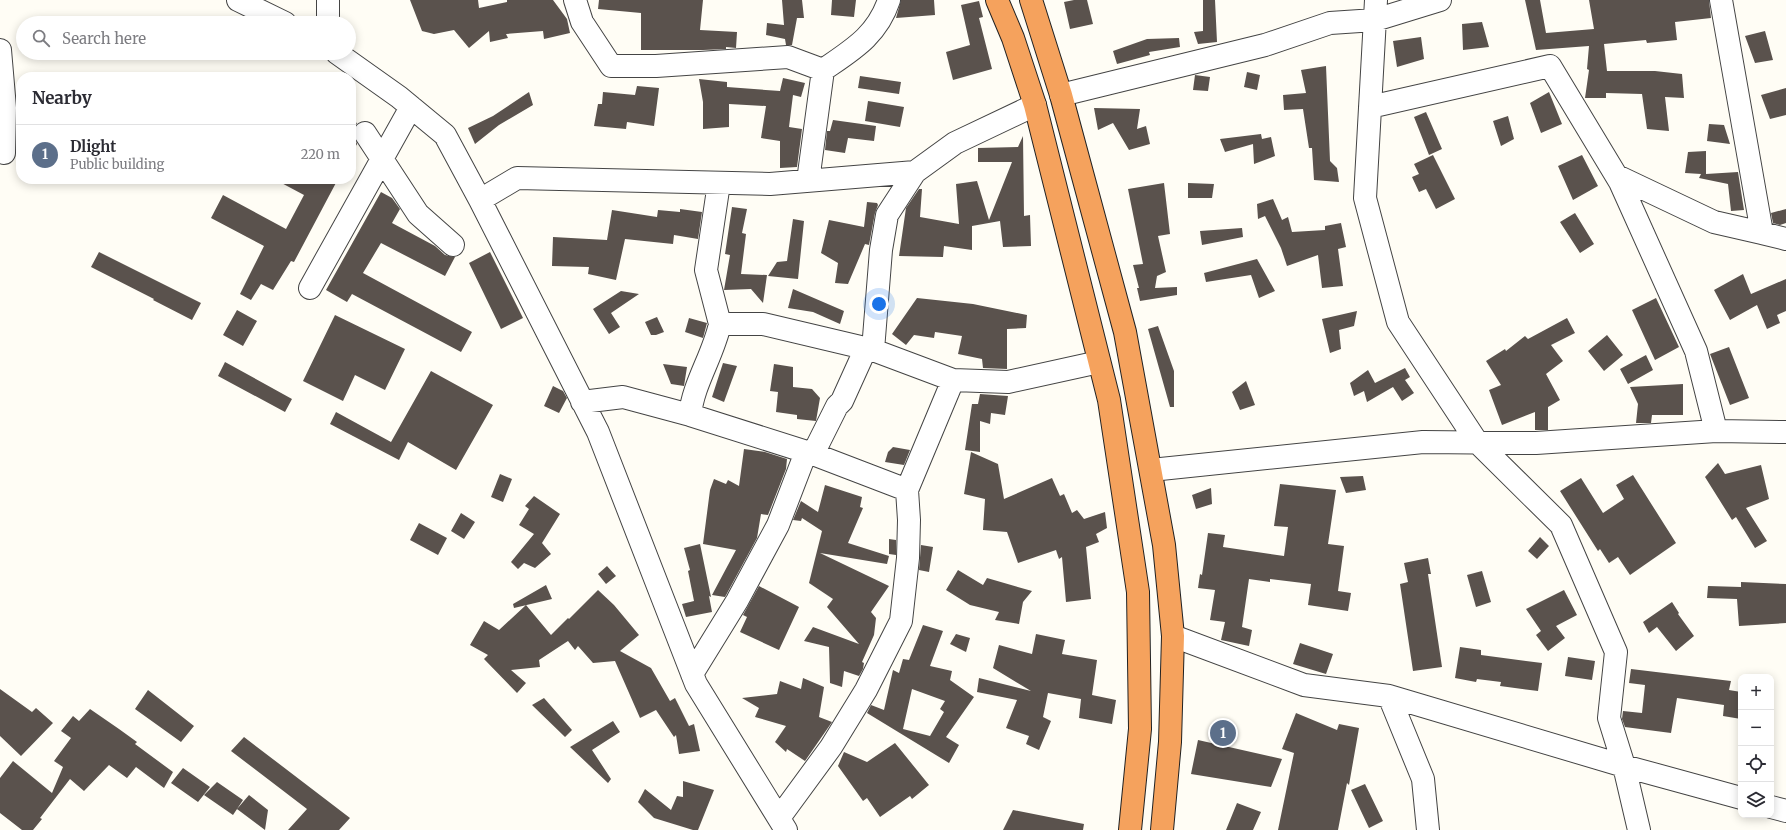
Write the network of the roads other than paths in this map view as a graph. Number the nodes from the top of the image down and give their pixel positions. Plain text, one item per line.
1 (238, 0) edge
2 (328, 0) edge
3 (575, 0) edge
4 (889, 0) edge
5 (997, 0) edge
6 (1031, 0) edge
7 (1440, 0) edge
8 (1721, 0) edge
9 (1376, 10) edge
10 (271, 16) edge
11 (328, 16) edge
12 (0, 50) edge
13 (347, 60) edge
14 (823, 70) junction
15 (1061, 95) junction
16 (1035, 105) junction
17 (411, 107) junction
18 (1370, 107) junction
19 (365, 133) dead end
20 (4, 153) dead end
21 (382, 159) junction
22 (914, 172) junction
23 (1617, 176) junction
24 (808, 181) junction
25 (719, 183) junction
26 (480, 200) junction
27 (1762, 233) junction
28 (1786, 239) edge
29 (453, 245) dead end
30 (310, 288) dead end
31 (720, 324) junction
32 (869, 349) junction
33 (1099, 362) junction
34 (953, 380) junction
35 (582, 402) junction
36 (690, 415) junction
37 (1716, 431) junction
38 (1786, 432) edge
39 (1477, 442) junction
40 (809, 453) junction
41 (1151, 470) junction
42 (906, 490) junction
43 (1173, 636) junction
44 (692, 674) junction
45 (1389, 696) junction
46 (1624, 766) junction
47 (1738, 797) edge
48 (1774, 808) edge
49 (1786, 811) edge
50 (782, 824) edge
51 (1130, 830) edge
52 (1162, 830) edge
53 (1428, 830) edge
54 (1639, 830) edge

1 - 10 street
2 - 11 street
3 - 14 street
4 - 14 street
5 - 16 highway
6 - 15 highway
7 - 9 street
8 - 27 street
9 - 15 street
9 - 18 street
12 - 20 street
13 - 17 street
14 - 24 street
15 - 41 highway
16 - 22 street
16 - 33 highway
17 - 21 street
17 - 26 street
18 - 23 street
18 - 39 street
19 - 21 street
21 - 29 street
21 - 30 street
22 - 24 street
22 - 32 street
23 - 27 street
23 - 37 street
24 - 25 street
25 - 26 street
25 - 31 street
26 - 35 street
27 - 28 street
31 - 32 street
31 - 36 street
32 - 34 street
32 - 40 street
33 - 34 street
33 - 51 highway
34 - 42 street
35 - 36 street
35 - 44 street
36 - 40 street
37 - 38 street
37 - 39 street
39 - 41 street
39 - 46 street
40 - 42 street
40 - 44 street
41 - 43 highway
42 - 50 street
43 - 45 street
43 - 52 highway
44 - 50 street
45 - 46 street
45 - 53 street
46 - 47 street
46 - 54 street
48 - 49 street

